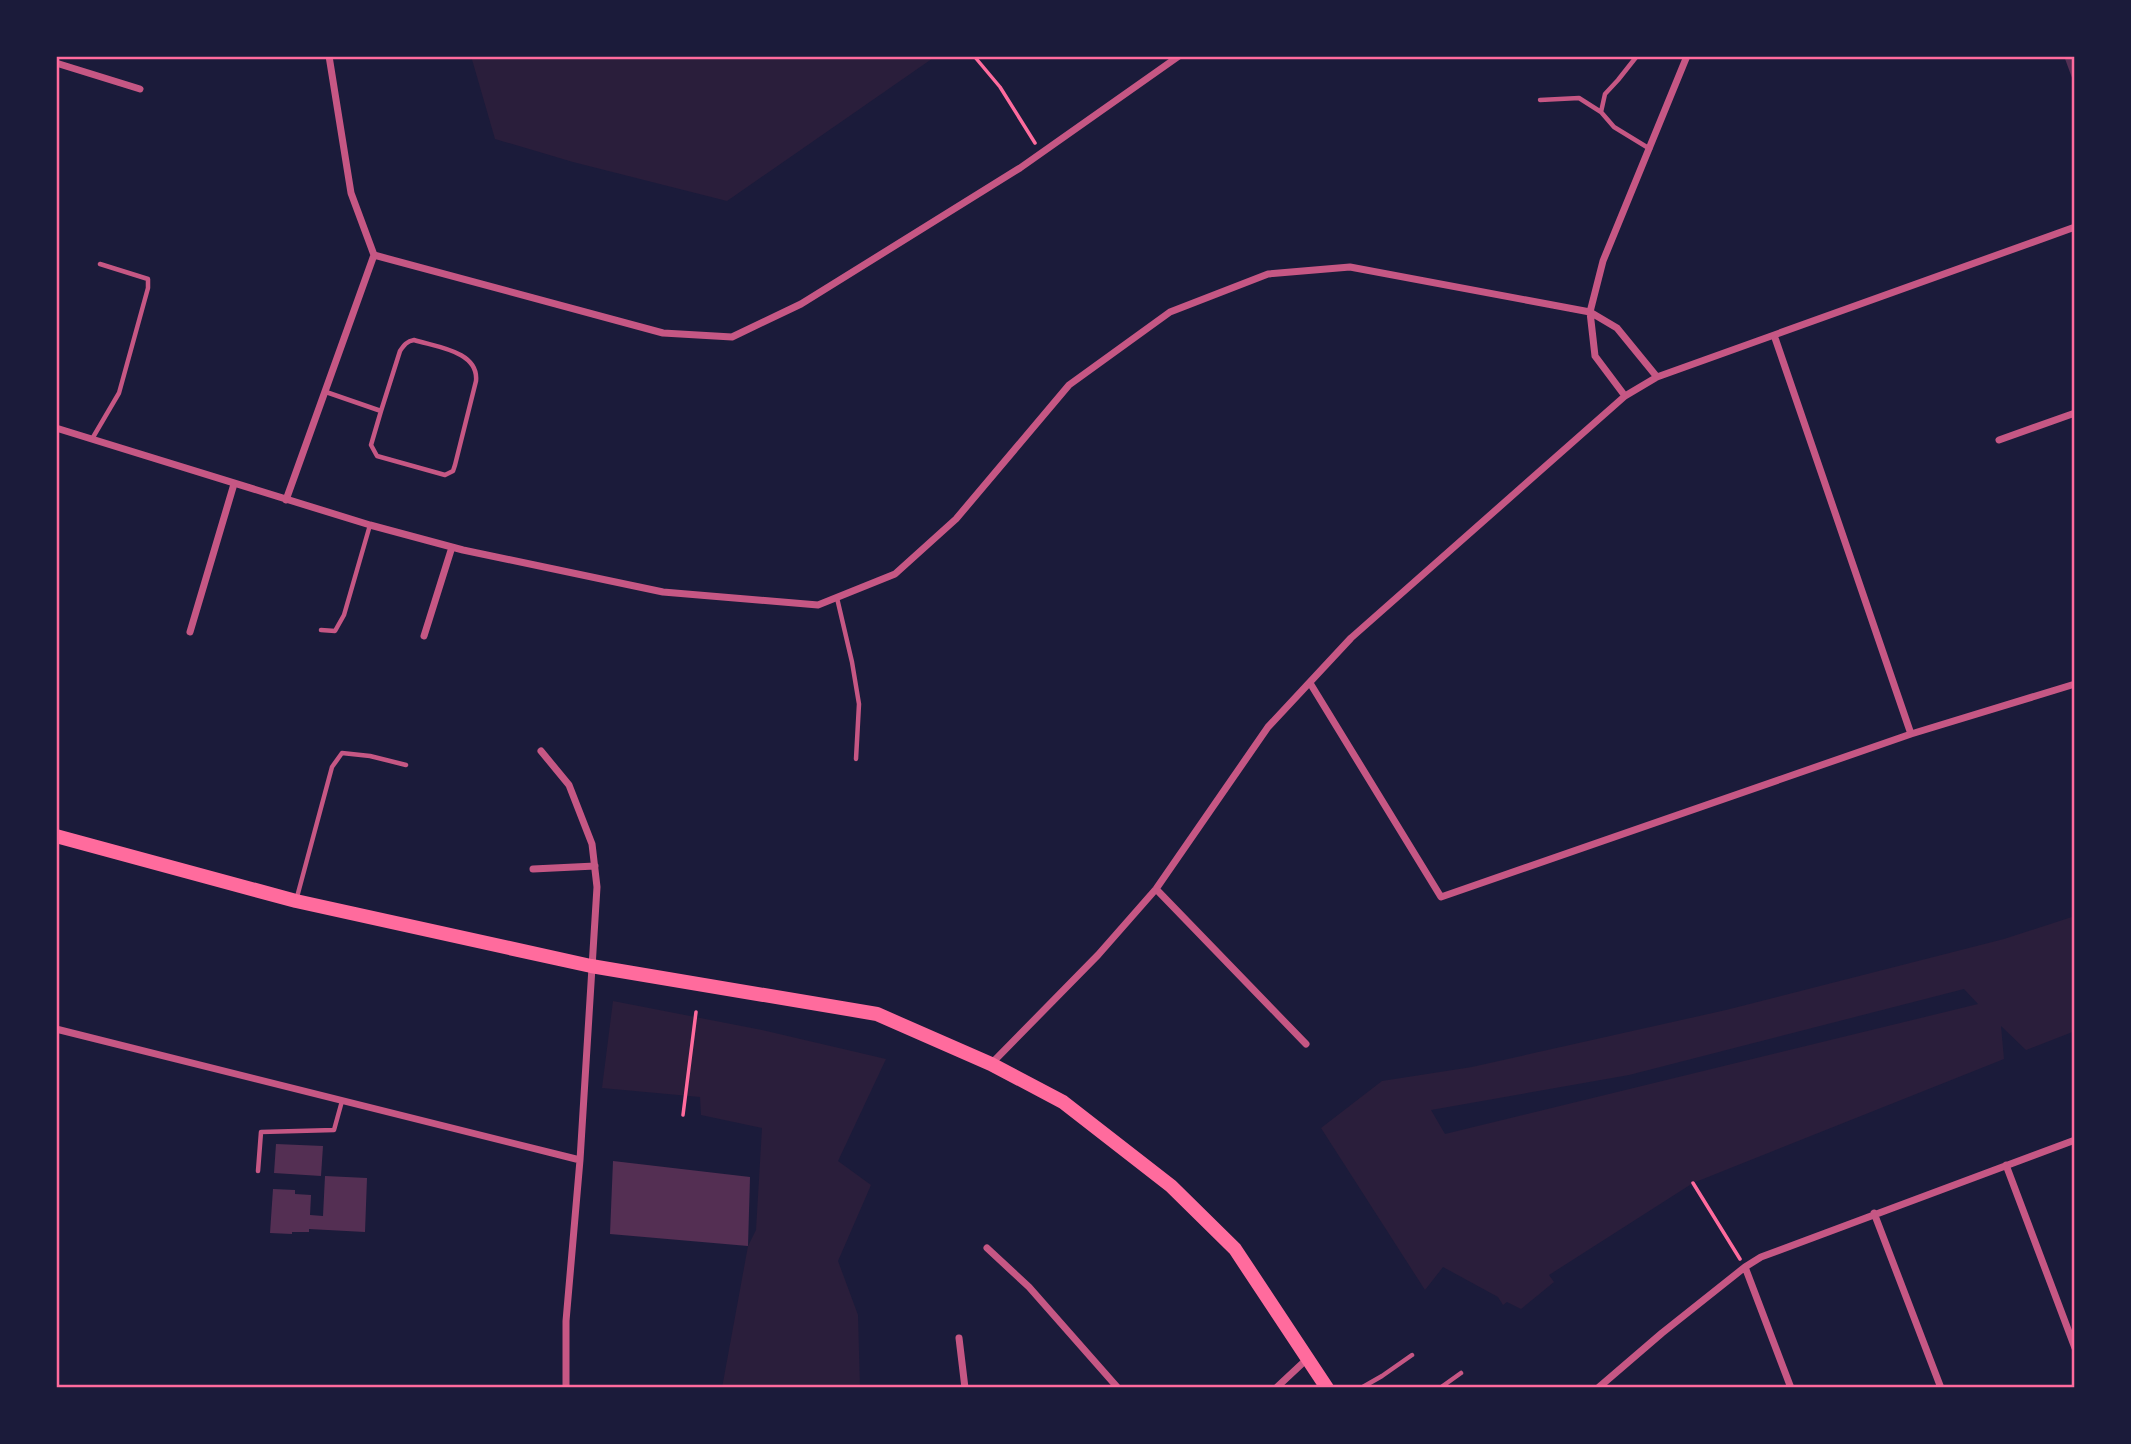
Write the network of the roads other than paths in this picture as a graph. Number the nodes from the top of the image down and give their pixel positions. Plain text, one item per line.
1 (329, 56) edge
2 (1179, 56) edge
3 (1637, 56) edge
4 (1687, 56) edge
5 (56, 63) edge
6 (140, 89) dead end
7 (1540, 100) dead end
8 (1601, 112) junction
9 (1650, 149) junction
10 (2075, 227) edge
11 (374, 255) junction
12 (100, 264) dead end
13 (1590, 312) junction
14 (1774, 335) junction
15 (1657, 377) junction
16 (326, 392) junction
17 (1625, 396) junction
18 (381, 411) junction
19 (2075, 414) edge
20 (56, 428) edge
21 (92, 440) junction
22 (1999, 440) dead end
23 (234, 484) junction
24 (286, 500) junction
25 (370, 525) junction
26 (452, 547) junction
27 (837, 597) junction
28 (321, 630) dead end
29 (190, 632) dead end
30 (424, 636) dead end
31 (1310, 683) junction
32 (2074, 687) edge
33 (1911, 734) junction
34 (541, 751) dead end
35 (856, 759) dead end
36 (406, 765) dead end
37 (56, 836) edge
38 (594, 866) junction
39 (533, 869) dead end
40 (1156, 889) junction
41 (296, 901) junction
42 (591, 967) junction
43 (56, 1028) edge
44 (1306, 1044) dead end
45 (991, 1063) junction
46 (342, 1101) junction
47 (2075, 1140) edge
48 (579, 1160) junction
49 (2006, 1165) junction
50 (258, 1171) dead end
51 (1874, 1213) junction
52 (987, 1248) dead end
53 (1745, 1267) junction
54 (959, 1338) dead end
55 (2075, 1348) edge
56 (1412, 1355) dead end
57 (1307, 1359) junction
58 (1461, 1373) dead end
59 (566, 1388) edge
60 (965, 1388) edge
61 (1118, 1388) edge
62 (1276, 1388) edge
63 (1327, 1388) edge
64 (1361, 1388) edge
65 (1440, 1388) edge
66 (1598, 1388) edge
67 (1791, 1388) edge
68 (1941, 1388) edge

1 - 11 street
2 - 11 street
3 - 8 lane
4 - 9 street
5 - 6 street
7 - 8 lane
8 - 9 lane
9 - 13 street
10 - 14 street
11 - 16 street
12 - 21 lane
13 - 15 street
13 - 17 street
13 - 27 street
14 - 15 street
14 - 33 street
15 - 17 street
16 - 18 lane
16 - 24 street
17 - 31 street
18 - 18 lane
19 - 22 street
20 - 21 street
21 - 23 street
23 - 24 street
23 - 29 street
24 - 25 street
25 - 26 street
25 - 28 lane
26 - 27 street
26 - 30 street
27 - 35 lane
31 - 33 street
31 - 40 street
32 - 33 street
34 - 38 street
36 - 41 lane
37 - 41 main road
38 - 39 street
38 - 42 street
40 - 44 street
40 - 45 street
41 - 42 main road
42 - 45 main road
42 - 48 street
43 - 46 street
45 - 57 main road
46 - 48 street
46 - 50 lane
47 - 49 street
48 - 59 street
49 - 51 street
49 - 55 street
51 - 53 street
51 - 68 street
52 - 61 street
53 - 66 street
53 - 67 street
54 - 60 street
56 - 64 lane
57 - 62 street
57 - 63 main road
58 - 65 lane

